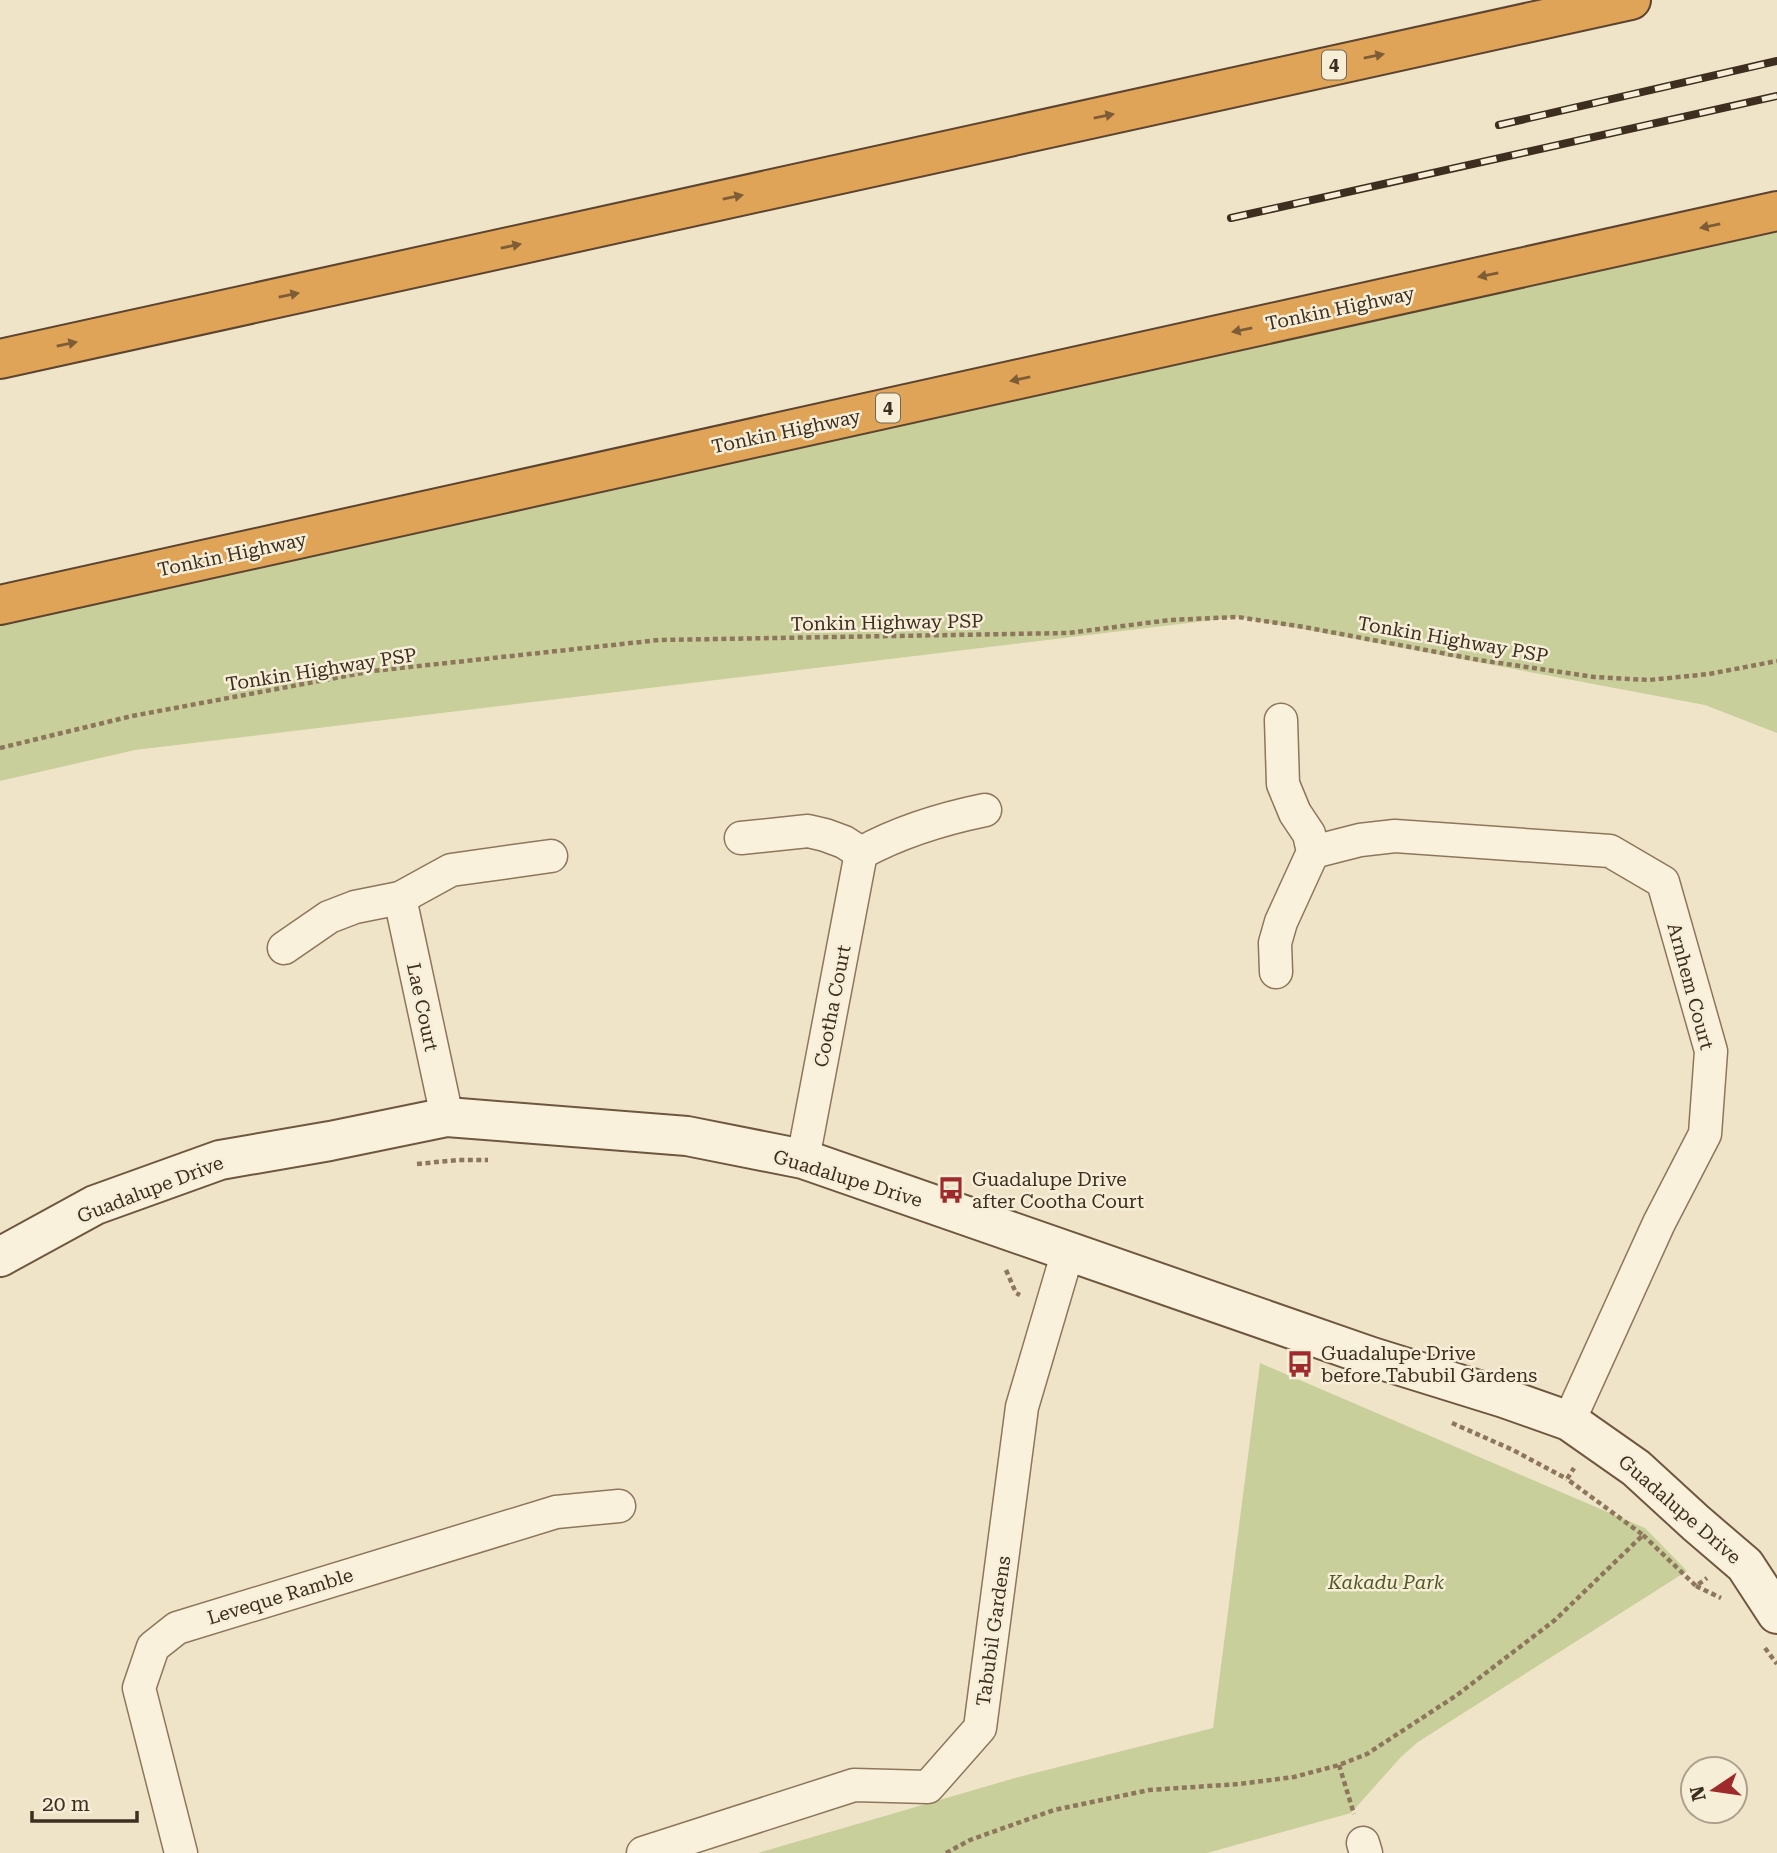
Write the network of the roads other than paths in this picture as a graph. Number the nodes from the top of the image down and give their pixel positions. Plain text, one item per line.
1 (1631, 0) edge
2 (1777, 211) edge
3 (0, 359) edge
4 (0, 605) edge
5 (1281, 720) dead end
6 (985, 810) dead end
7 (741, 838) dead end
8 (1313, 852) junction
9 (861, 853) junction
10 (551, 856) dead end
11 (400, 898) junction
12 (284, 948) dead end
13 (1276, 972) dead end
14 (447, 1117) junction
15 (803, 1159) junction
16 (1068, 1251) junction
17 (0, 1257) edge
18 (1581, 1429) junction
19 (619, 1506) dead end
20 (1777, 1614) edge
21 (181, 1853) edge
22 (643, 1853) edge

3 -> 1 highway, 4
2 -> 4 highway, Tonkin Highway / 4
5 - 8 street
6 - 9 street
7 - 9 street
8 - 13 street
8 - 18 street, Arnhem Court
9 - 15 street, Cootha Court
10 - 11 street
11 - 12 street
11 - 14 street, Lae Court
14 - 15 street, Guadalupe Drive
14 - 17 street, Guadalupe Drive
15 - 16 street, Guadalupe Drive
16 - 18 street, Guadalupe Drive
16 - 22 street, Tabubil Gardens
18 - 20 street, Guadalupe Drive
19 - 21 street, Leveque Ramble

